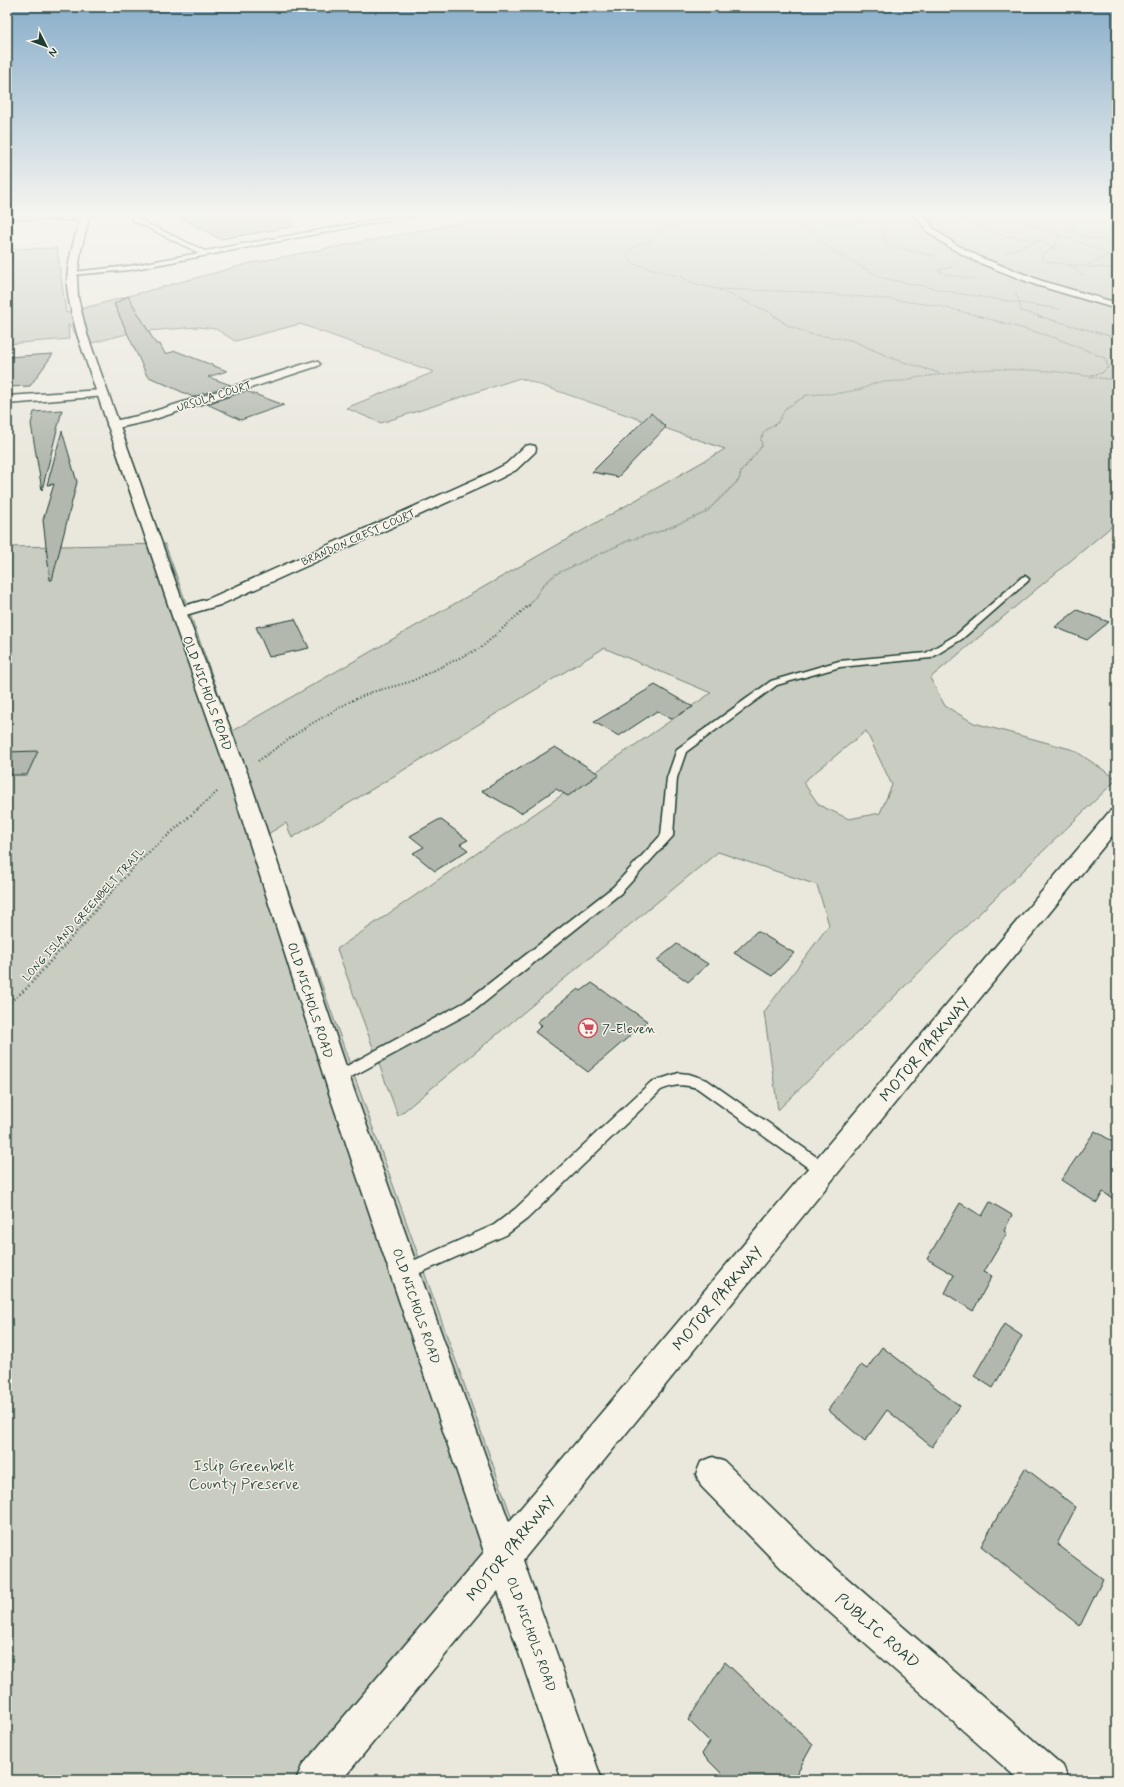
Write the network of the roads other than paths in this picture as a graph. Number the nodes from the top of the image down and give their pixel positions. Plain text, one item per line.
1 (74, 297) edge
2 (1087, 297) edge
3 (1117, 306) edge
4 (314, 364) dead end
5 (102, 394) junction
6 (7, 400) edge
7 (113, 425) junction
8 (530, 449) dead end
9 (1025, 578) dead end
10 (179, 612) junction
11 (1117, 816) edge
12 (336, 1078) junction
13 (823, 1170) junction
14 (405, 1272) junction
15 (713, 1474) dead end
16 (503, 1555) junction
17 (316, 1780) edge
18 (582, 1780) edge
19 (1049, 1780) edge

1 - 5 street, OLD NICHOLS ROAD
2 - 3 street
4 - 7 street, URSULA COURT
5 - 6 street
5 - 7 street, OLD NICHOLS ROAD
7 - 10 street, OLD NICHOLS ROAD
8 - 10 street, BRANDON CREST COURT
9 - 12 lane
10 - 12 street, OLD NICHOLS ROAD
11 - 13 street, MOTOR PARKWAY
12 - 14 street, OLD NICHOLS ROAD
13 - 14 lane
13 - 16 street, MOTOR PARKWAY
14 - 16 street, OLD NICHOLS ROAD
15 - 19 street, PUBLIC ROAD
16 - 17 street, MOTOR PARKWAY
16 - 18 street, OLD NICHOLS ROAD

